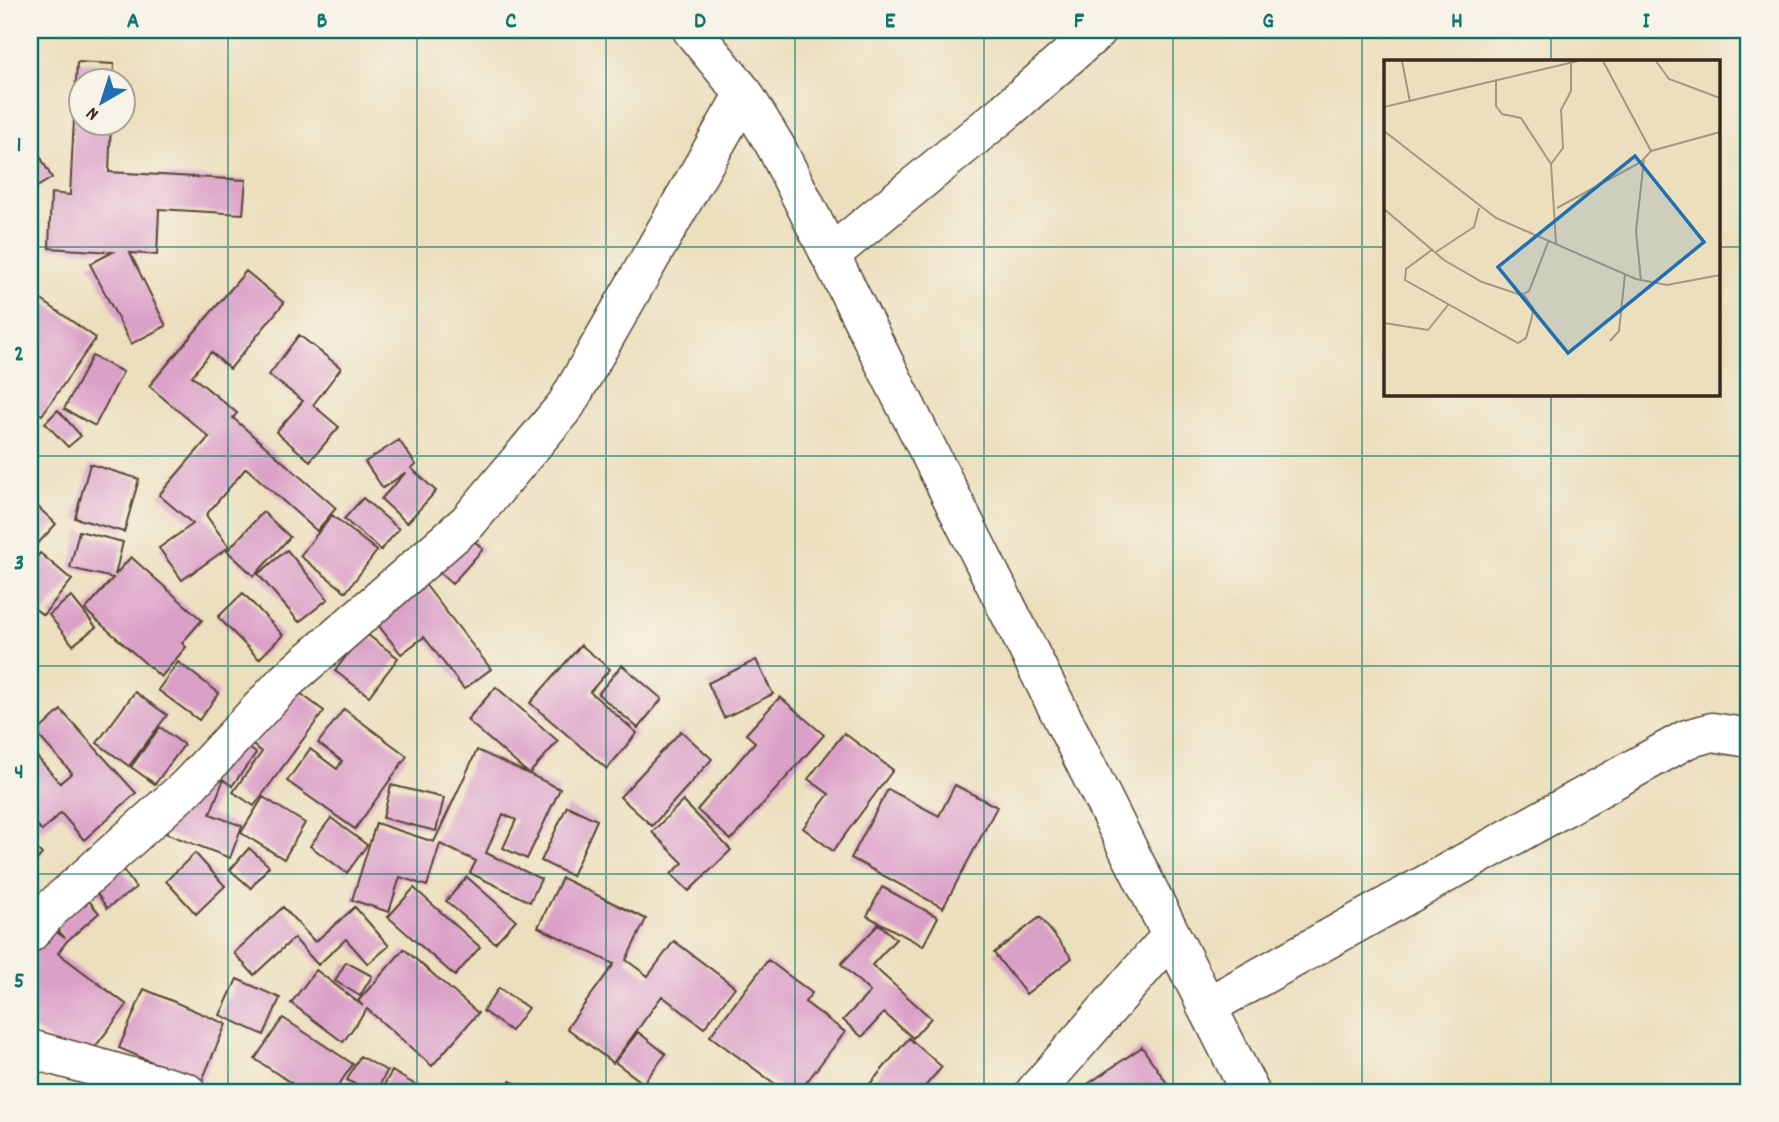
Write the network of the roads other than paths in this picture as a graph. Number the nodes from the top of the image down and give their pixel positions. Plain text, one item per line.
1 (692, 30) edge
2 (1098, 30) edge
3 (744, 94) junction
4 (830, 256) junction
5 (1749, 738) edge
6 (30, 933) edge
7 (1170, 937) junction
8 (1206, 1007) junction
9 (30, 1049) edge
10 (186, 1092) edge
11 (1035, 1092) edge
12 (1250, 1092) edge

1 - 3 street
2 - 4 street
3 - 4 street
3 - 6 street
4 - 7 street
5 - 8 street
7 - 8 street
7 - 11 street
8 - 12 street
9 - 10 street

